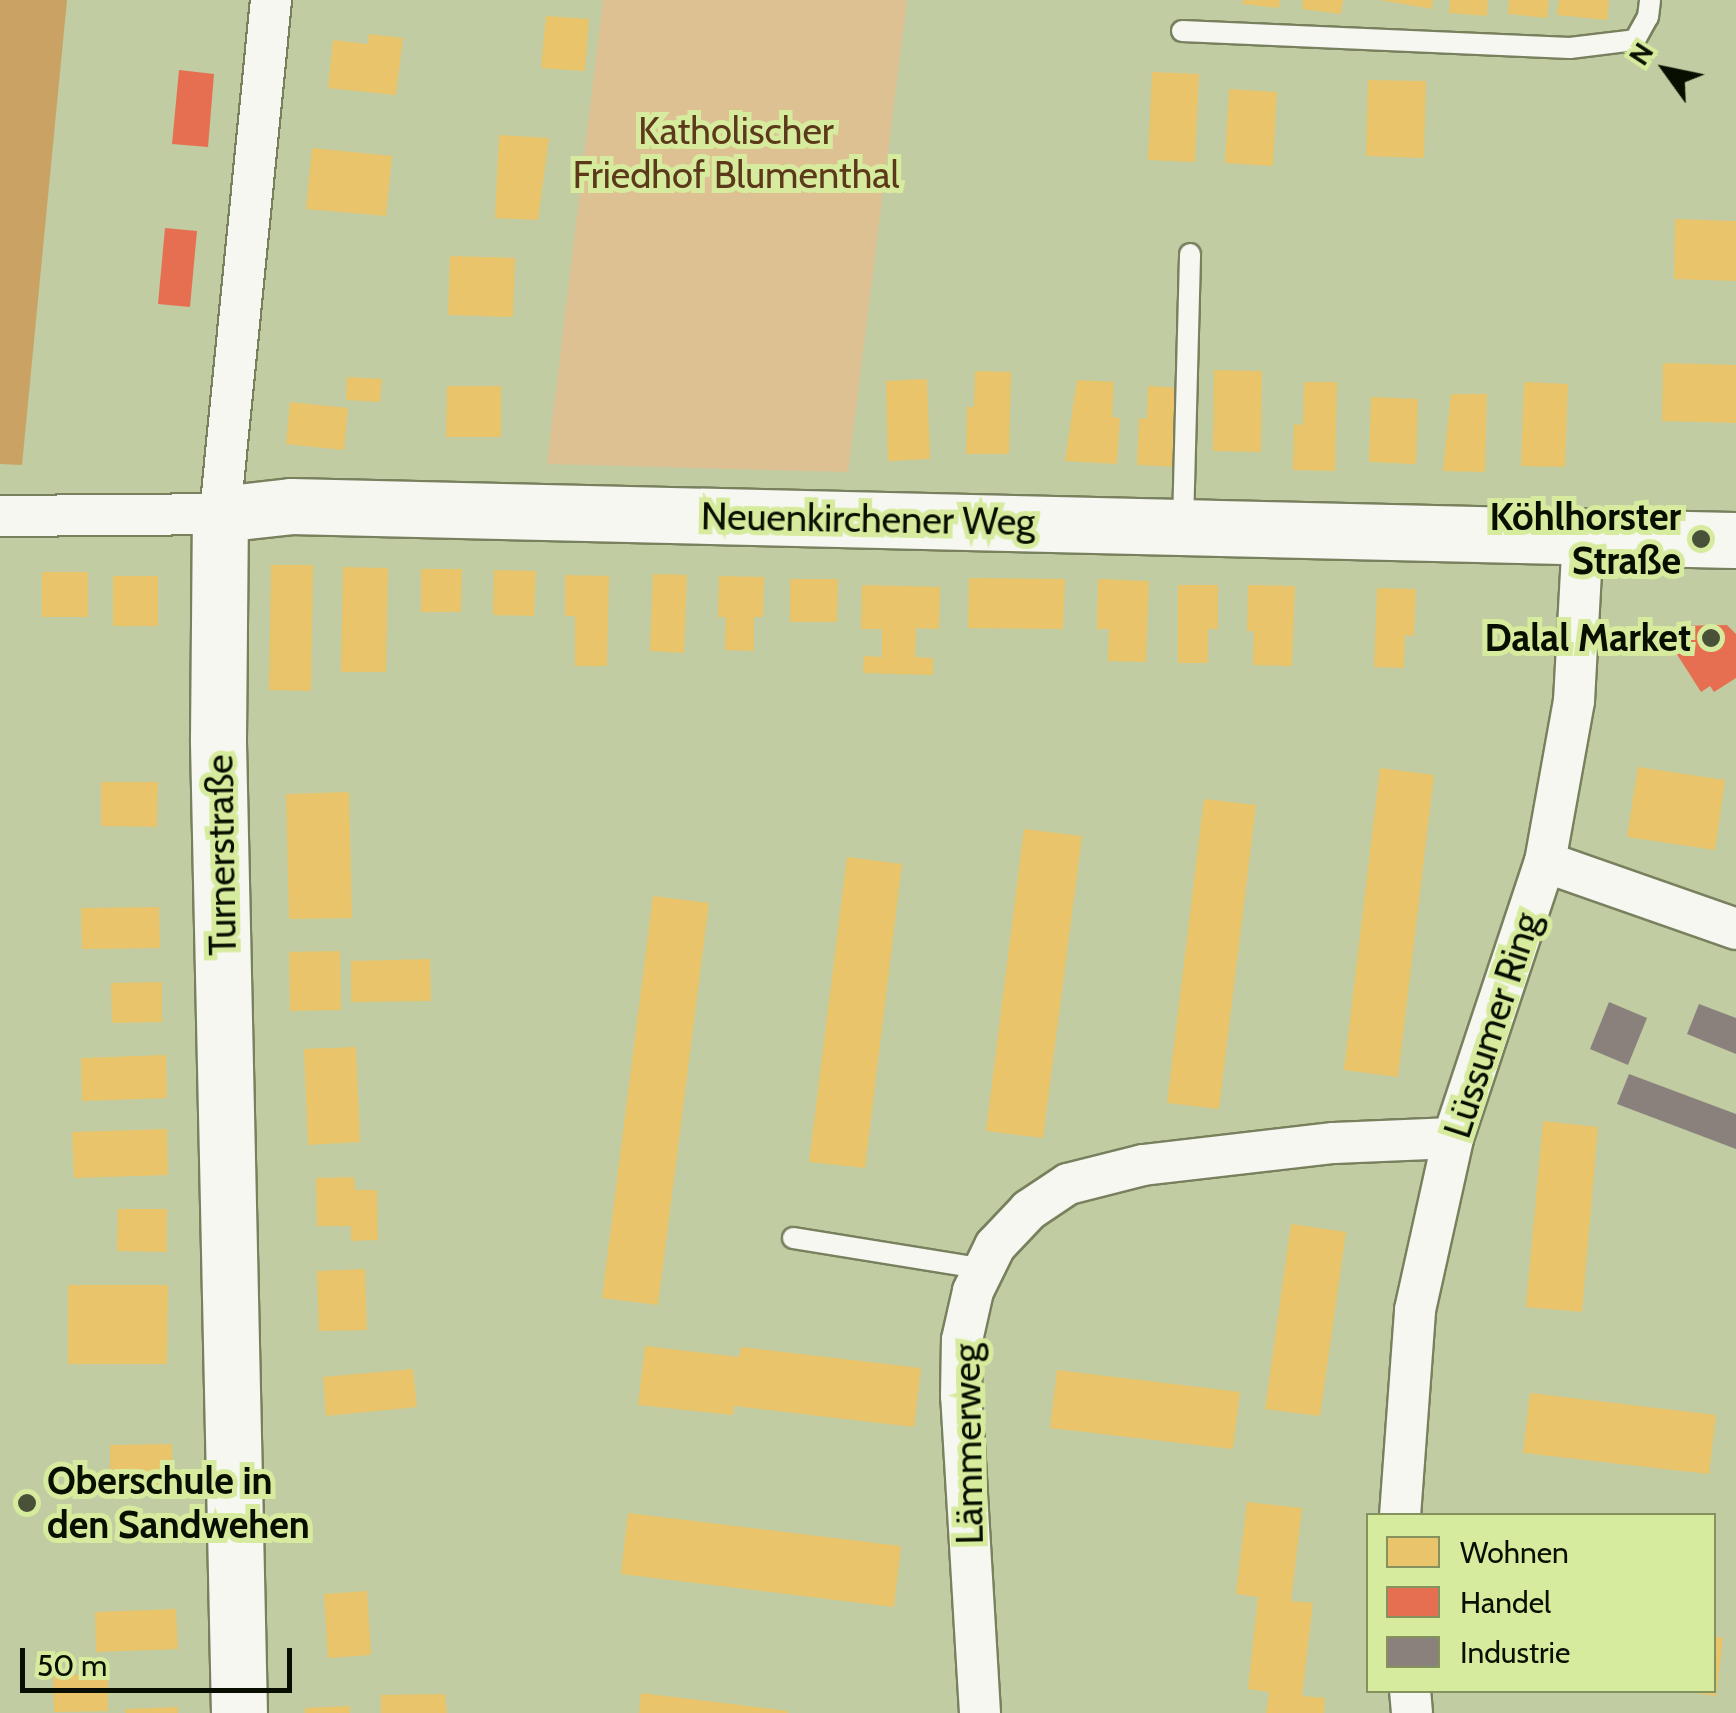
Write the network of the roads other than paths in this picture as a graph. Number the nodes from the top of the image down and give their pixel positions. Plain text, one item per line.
1 (271, 0) edge
2 (1650, 0) edge
3 (1182, 31) dead end
4 (1190, 254) dead end
5 (220, 514) junction
6 (0, 516) edge
7 (1183, 526) junction
8 (1583, 534) junction
9 (1736, 540) edge
10 (1545, 862) junction
11 (1736, 929) edge
12 (1453, 1138) junction
13 (793, 1238) dead end
14 (984, 1269) junction
15 (1400, 1513) edge
16 (239, 1713) edge
17 (980, 1713) edge

1 - 5 street, Turnerstraße
2 - 3 lane
4 - 7 lane
5 - 6 street, Neuenkirchener Weg
5 - 7 street, Neuenkirchener Weg
5 - 16 street, Turnerstraße
7 - 8 street, Neuenkirchener Weg
8 - 9 street, Neuenkirchener Weg
8 - 10 street, Lüssumer Ring
10 - 11 street
10 - 12 street, Lüssumer Ring
12 - 14 street, Lämmerweg
12 - 15 street, Lüssumer Ring
13 - 14 lane
14 - 17 street, Lämmerweg

